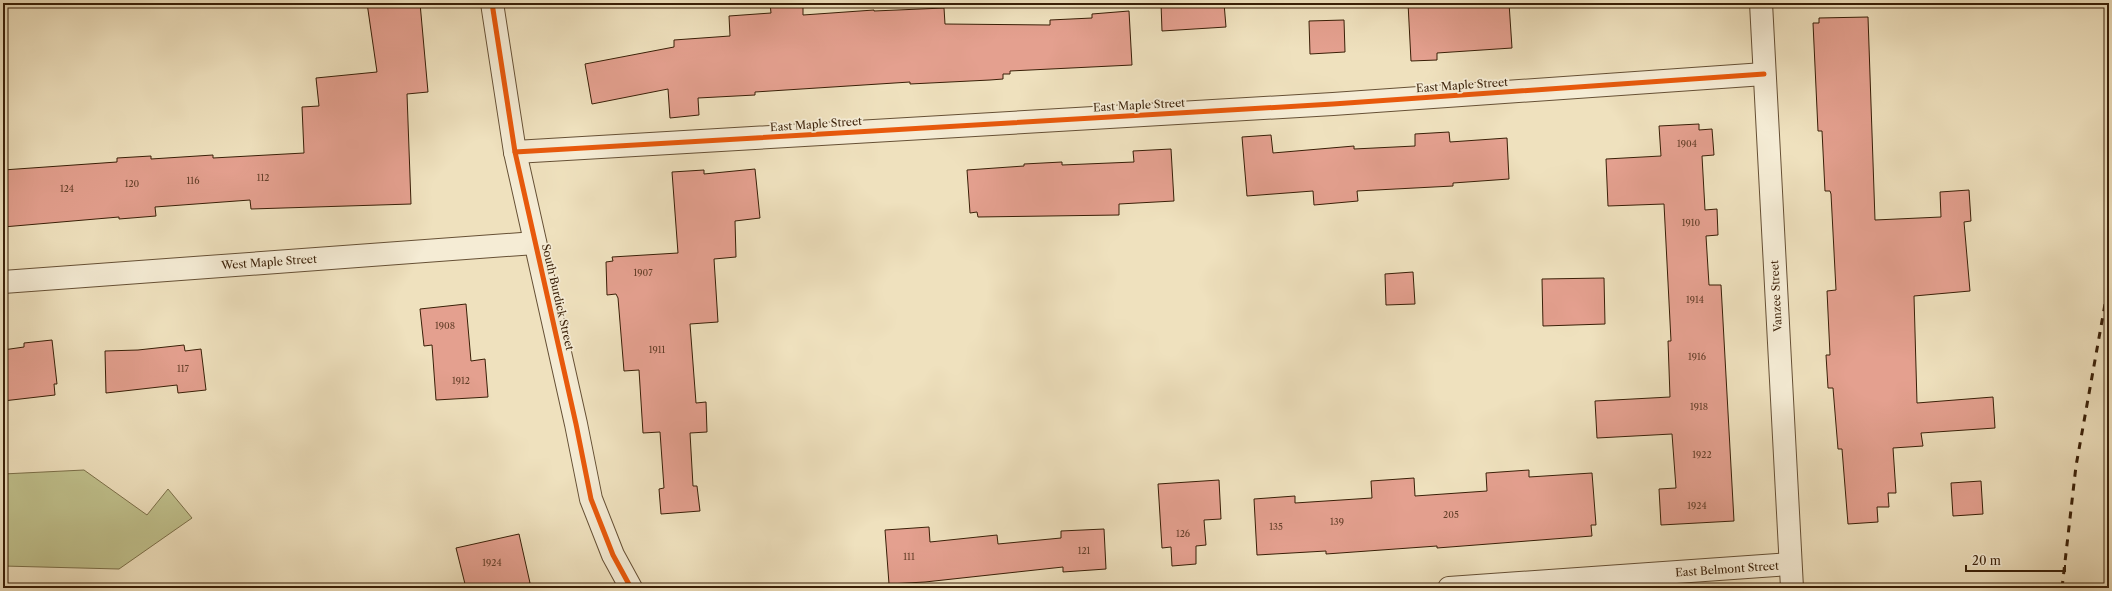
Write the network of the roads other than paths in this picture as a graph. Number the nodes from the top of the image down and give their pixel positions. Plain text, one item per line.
1 (492, 3) edge
2 (1761, 3) edge
3 (1764, 74) junction
4 (515, 152) junction
5 (535, 243) junction
6 (3, 282) edge
7 (1790, 564) junction
8 (632, 588) edge
9 (1449, 588) edge
10 (1792, 588) edge

1 - 4 street, South Burdick Street
2 - 3 street, Vanzee Street
3 - 4 street, East Maple Street
3 - 7 street, Vanzee Street
4 - 5 street, South Burdick Street
5 - 6 street, West Maple Street
5 - 8 street, South Burdick Street
7 - 9 street, East Belmont Street
7 - 10 street, Vanzee Street

